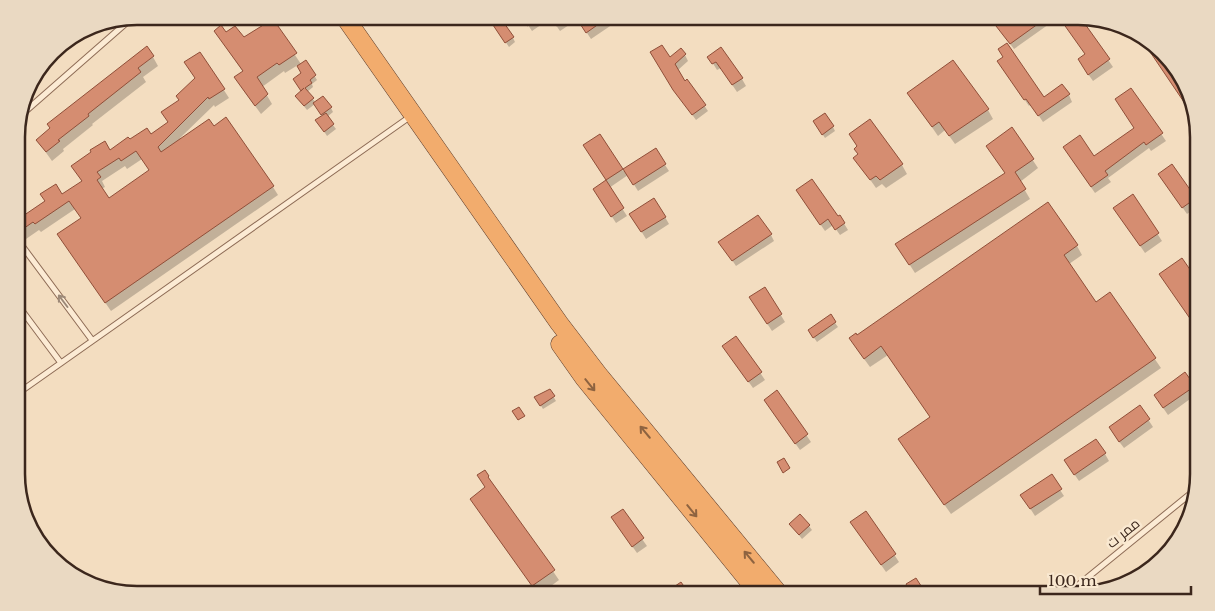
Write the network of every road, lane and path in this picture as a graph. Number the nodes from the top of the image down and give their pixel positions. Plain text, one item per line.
1 (337, 25) edge
2 (350, 25) edge
3 (123, 26) edge
4 (29, 108) edge
5 (408, 118) junction
6 (25, 250) edge
7 (25, 315) edge
8 (92, 340) junction
9 (61, 363) junction
10 (25, 388) edge
11 (1188, 496) edge
12 (753, 586) edge
13 (773, 586) edge
14 (1076, 586) edge

1 - 5 highway
2 - 5 highway
3 - 4 lane
5 - 8 lane
5 -> 12 highway
13 -> 5 highway
8 -> 6 lane
7 - 9 lane
8 - 9 lane
9 - 10 lane
11 - 14 lane, ممر ت

